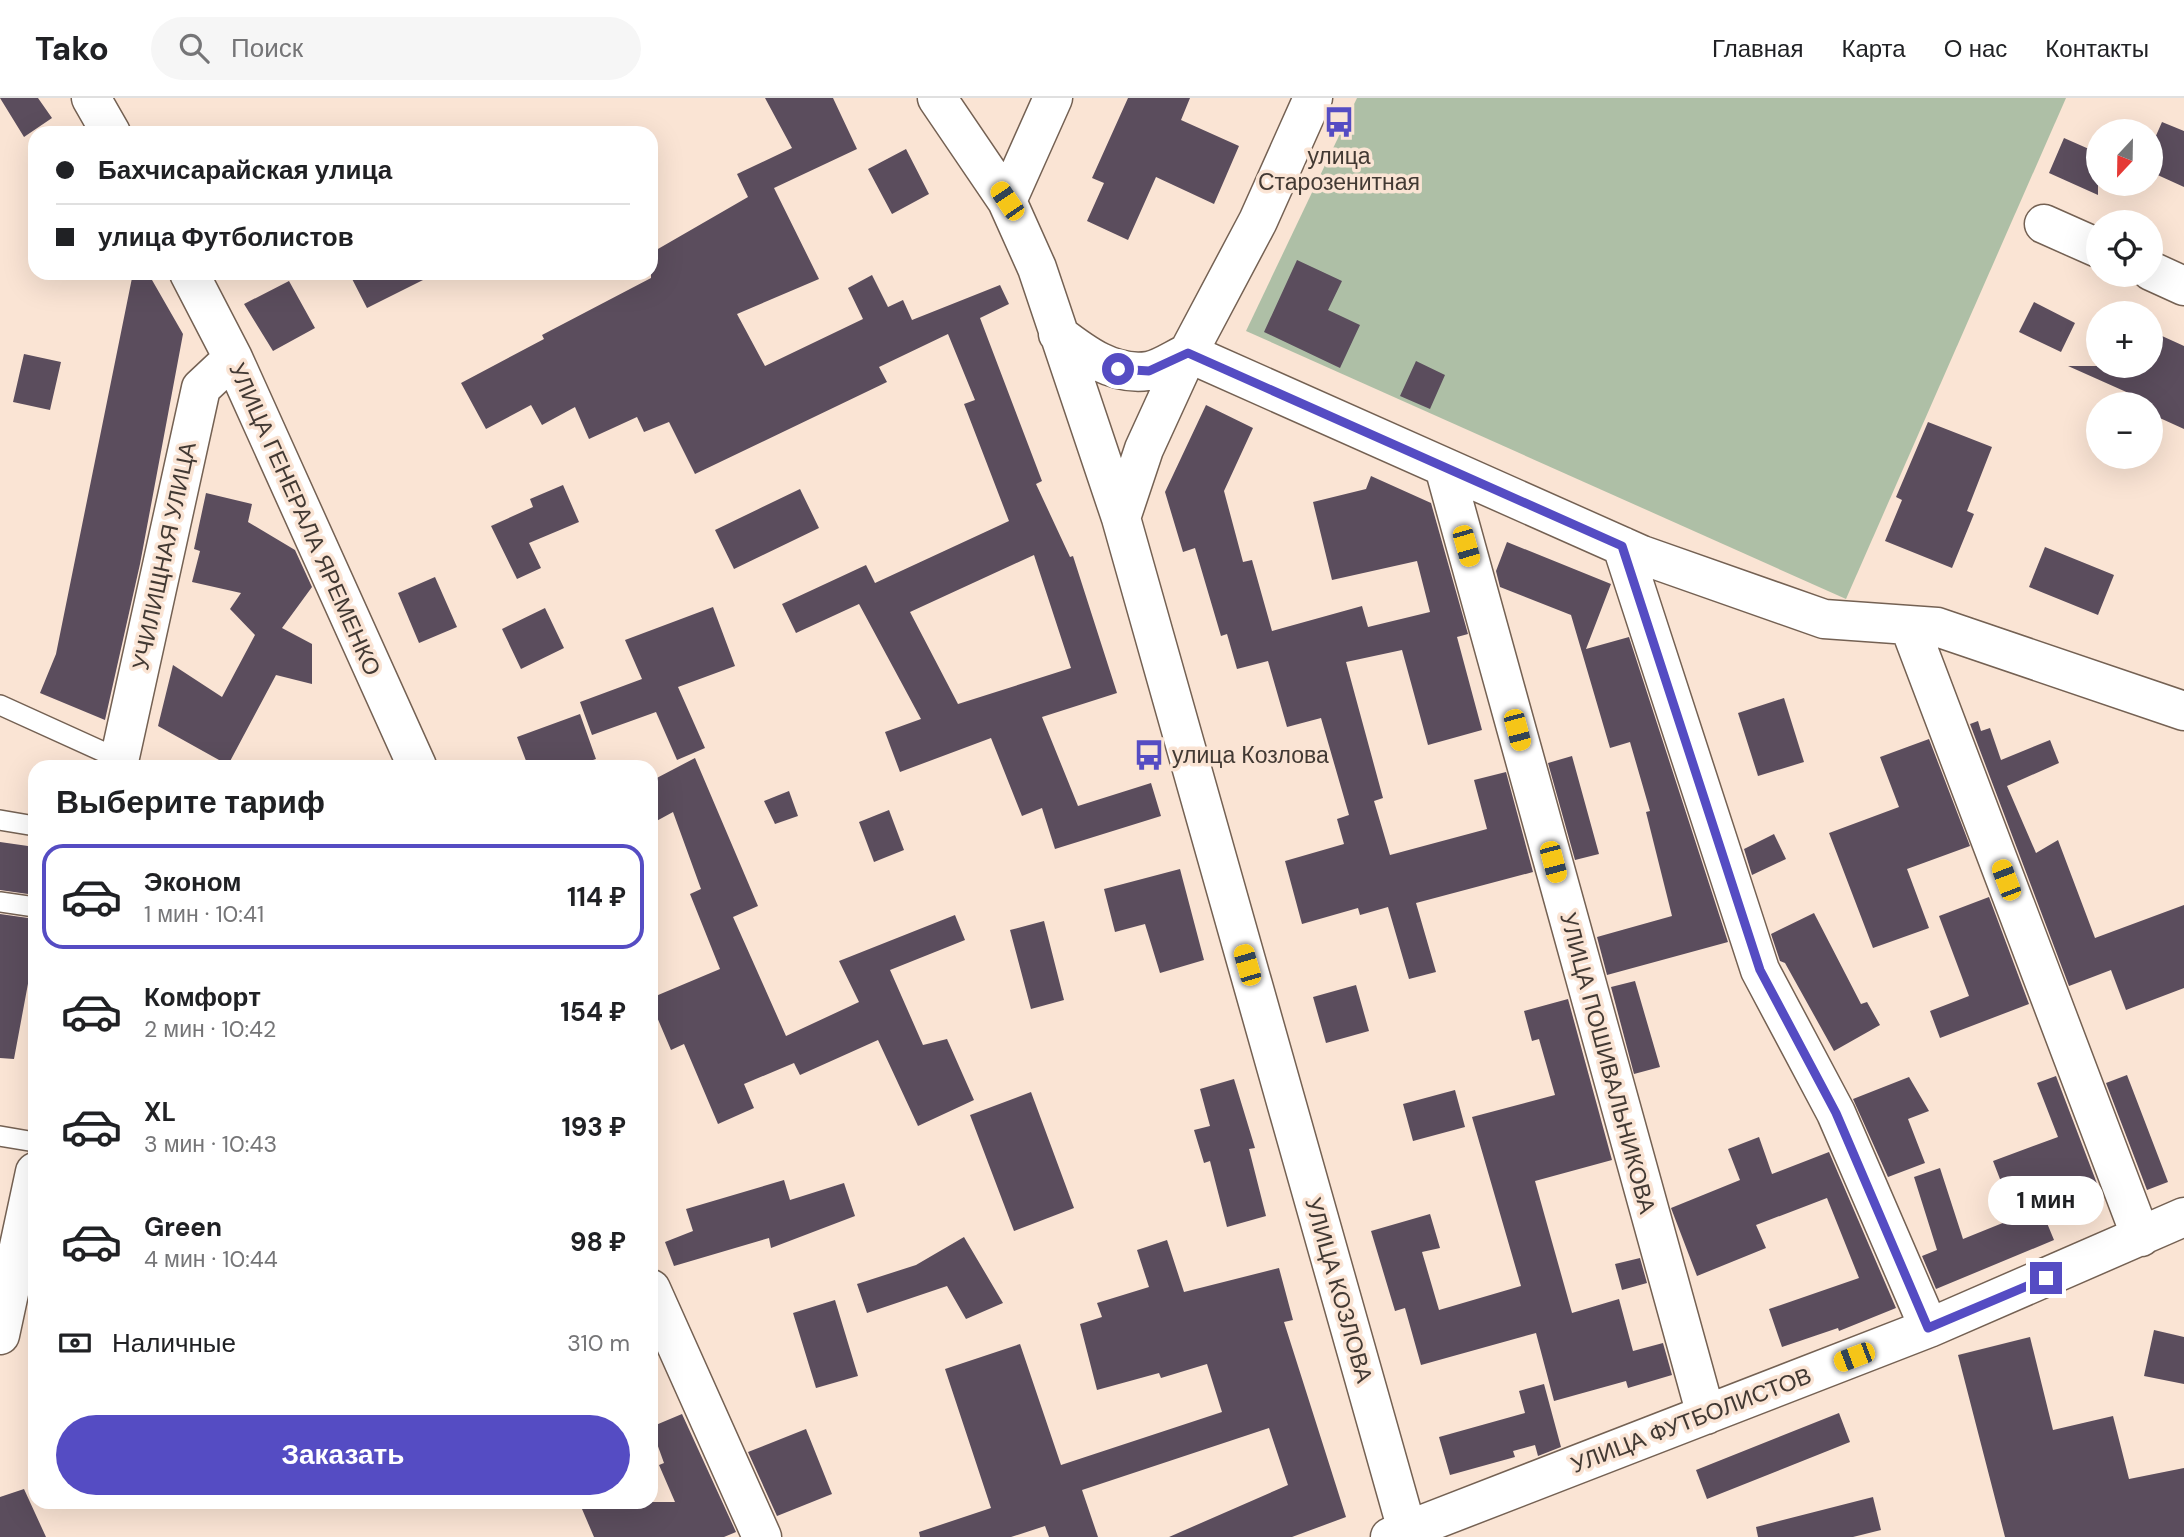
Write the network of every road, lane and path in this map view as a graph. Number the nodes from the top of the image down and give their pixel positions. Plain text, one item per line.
1 (91, 98) edge
2 (937, 98) edge
3 (1053, 98) edge
4 (1313, 98) edge
5 (107, 126) edge
6 (1007, 201) junction
7 (2044, 224) dead end
8 (2086, 243) edge
9 (2163, 276) edge
10 (193, 280) edge
11 (2184, 286) edge
12 (1058, 334) junction
13 (1188, 353) junction
14 (233, 358) junction
15 (1444, 467) junction
16 (1121, 518) junction
17 (1622, 546) junction
18 (1909, 625) junction
19 (0, 705) edge
20 (2184, 711) edge
21 (113, 760) edge
22 (120, 760) edge
23 (414, 760) edge
24 (0, 820) edge
25 (28, 825) edge
26 (0, 902) edge
27 (28, 905) edge
28 (0, 1136) edge
29 (28, 1141) edge
30 (28, 1205) edge
31 (2184, 1217) edge
32 (2141, 1237) junction
33 (658, 1305) edge
34 (1928, 1328) junction
35 (0, 1335) edge
36 (1706, 1415) junction
37 (1402, 1535) edge
38 (762, 1537) edge

1 - 5 street
2 - 6 street, УЛИЦА КОЗЛОВА
3 - 6 street
4 - 13 street
6 - 12 street, УЛИЦА КОЗЛОВА
7 - 8 street
9 - 11 street
10 - 14 street, УЛИЦА ГЕНЕРАЛА ЯРЕМЕНКО
12 - 13 street
12 - 16 street, УЛИЦА КОЗЛОВА
13 - 15 street
13 - 16 street
14 - 22 street, УЧИЛИЩНАЯ УЛИЦА
14 - 23 street, УЛИЦА ГЕНЕРАЛА ЯРЕМЕНКО
15 - 17 street
15 - 36 street, УЛИЦА ПОШИВАЛЬНИКОВА
16 - 37 street, УЛИЦА КОЗЛОВА
17 - 18 street
17 - 34 street
18 - 20 street
18 - 32 street
19 - 21 lane
24 - 25 lane
26 - 27 lane
28 - 29 lane
30 - 35 street
31 - 32 street, УЛИЦА ФУТБОЛИСТОВ
32 - 34 street, УЛИЦА ФУТБОЛИСТОВ
33 - 38 street
34 - 36 street, УЛИЦА ФУТБОЛИСТОВ
36 - 37 street, УЛИЦА ФУТБОЛИСТОВ

